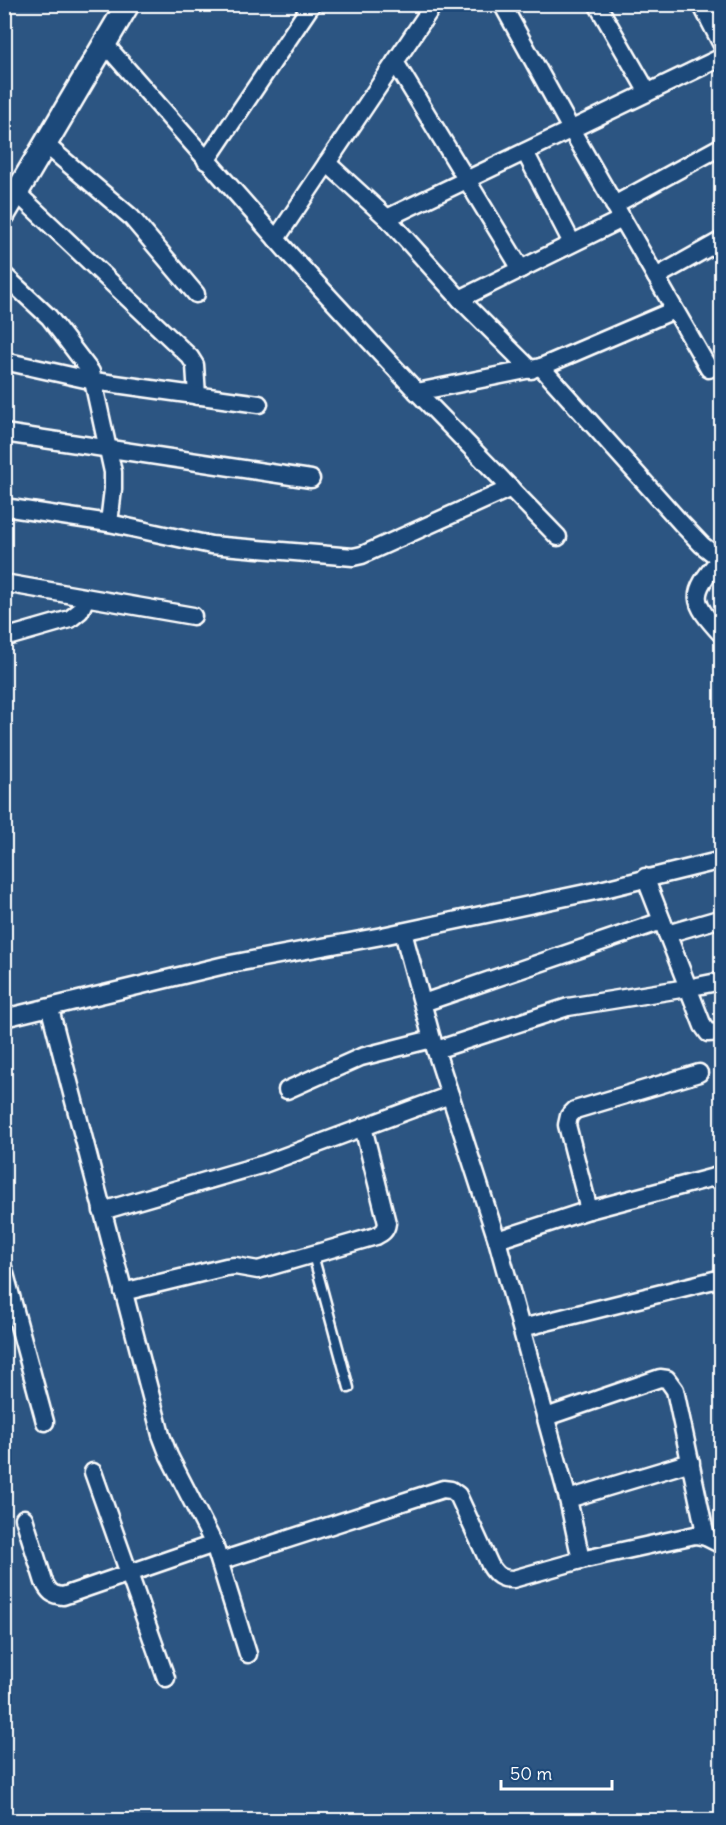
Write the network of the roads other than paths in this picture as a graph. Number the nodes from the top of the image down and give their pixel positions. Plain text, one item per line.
1 (128, 4) edge
2 (312, 4) edge
3 (434, 4) edge
4 (502, 4) edge
5 (597, 4) edge
6 (701, 4) edge
7 (104, 43) junction
8 (722, 45) edge
9 (722, 57) edge
10 (395, 62) junction
11 (647, 91) junction
12 (572, 131) junction
13 (45, 144) junction
14 (722, 146) edge
15 (525, 152) junction
16 (206, 161) junction
17 (327, 163) junction
18 (466, 179) junction
19 (17, 193) junction
20 (618, 212) junction
21 (4, 214) edge
22 (387, 218) junction
23 (276, 239) junction
24 (722, 240) edge
25 (572, 243) junction
26 (521, 268) junction
27 (4, 275) edge
28 (656, 277) junction
29 (196, 294) dead end
30 (460, 299) junction
31 (674, 310) junction
32 (4, 361) edge
33 (536, 368) junction
34 (710, 369) dead end
35 (94, 381) junction
36 (417, 392) junction
37 (197, 396) junction
38 (259, 404) dead end
39 (4, 433) edge
40 (109, 450) junction
41 (311, 479) dead end
42 (511, 488) junction
43 (4, 507) edge
44 (109, 523) junction
45 (558, 537) dead end
46 (721, 559) edge
47 (4, 584) edge
48 (86, 598) junction
49 (193, 616) dead end
50 (722, 635) edge
51 (4, 638) edge
52 (722, 860) edge
53 (645, 877) junction
54 (722, 918) edge
55 (664, 927) junction
56 (403, 932) junction
57 (722, 981) edge
58 (687, 988) junction
59 (423, 1003) junction
60 (50, 1009) junction
61 (4, 1018) edge
62 (722, 1032) edge
63 (434, 1044) junction
64 (699, 1072) dead end
65 (287, 1090) dead end
66 (450, 1095) junction
67 (363, 1127) junction
68 (722, 1175) edge
69 (589, 1210) junction
70 (102, 1211) junction
71 (497, 1240) junction
72 (312, 1255) junction
73 (4, 1270) edge
74 (722, 1278) edge
75 (123, 1292) junction
76 (522, 1328) junction
77 (349, 1388) dead end
78 (546, 1417) junction
79 (45, 1422) dead end
80 (691, 1462) junction
81 (93, 1472) dead end
82 (567, 1499) junction
83 (24, 1518) dead end
84 (706, 1537) junction
85 (214, 1544) junction
86 (722, 1545) edge
87 (581, 1560) junction
88 (220, 1561) junction
89 (129, 1574) junction
90 (248, 1654) dead end
91 (166, 1678) dead end

1 - 7 main road
2 - 16 street
3 - 10 street
4 - 12 street
5 - 11 street
6 - 8 street
7 - 13 main road
7 - 16 street
9 - 11 street
10 - 17 street
10 - 18 street
11 - 12 street
12 - 15 street
12 - 20 street
13 - 19 main road
13 - 29 street
14 - 20 street
15 - 18 street
15 - 25 street
16 - 23 street
17 - 22 street
17 - 23 street
18 - 22 street
18 - 26 street
19 - 21 main road
19 - 37 street
20 - 25 street
20 - 28 street
22 - 30 street
23 - 36 street
24 - 28 street
25 - 26 street
26 - 30 street
27 - 35 street
28 - 31 street
30 - 33 street
31 - 33 street
31 - 34 street
32 - 35 street
33 - 36 street
33 - 46 street
35 - 37 street
35 - 40 street
36 - 42 street
37 - 38 street
39 - 40 street
40 - 41 street
40 - 44 street
42 - 44 street
42 - 45 street
43 - 44 street
46 - 50 street
47 - 48 street
48 - 49 street
48 - 51 street
52 - 53 street
53 - 55 street
53 - 56 street
54 - 55 street
55 - 58 street
55 - 59 street
56 - 59 street
56 - 60 street
57 - 58 street
58 - 62 street
58 - 63 street
59 - 63 street
60 - 61 street
60 - 70 street
63 - 65 street
63 - 66 street
64 - 69 street
66 - 67 street
66 - 71 street
67 - 70 street
67 - 72 street
68 - 69 street
69 - 71 street
70 - 75 street
71 - 76 street
72 - 75 street
72 - 77 lane
73 - 79 street
74 - 76 street
75 - 85 street
76 - 78 street
78 - 80 street
78 - 82 street
80 - 82 street
80 - 84 street
81 - 89 street
82 - 87 street
83 - 89 street
84 - 86 street
84 - 87 street
85 - 88 street
85 - 89 street
87 - 88 street
88 - 90 street
89 - 91 street

